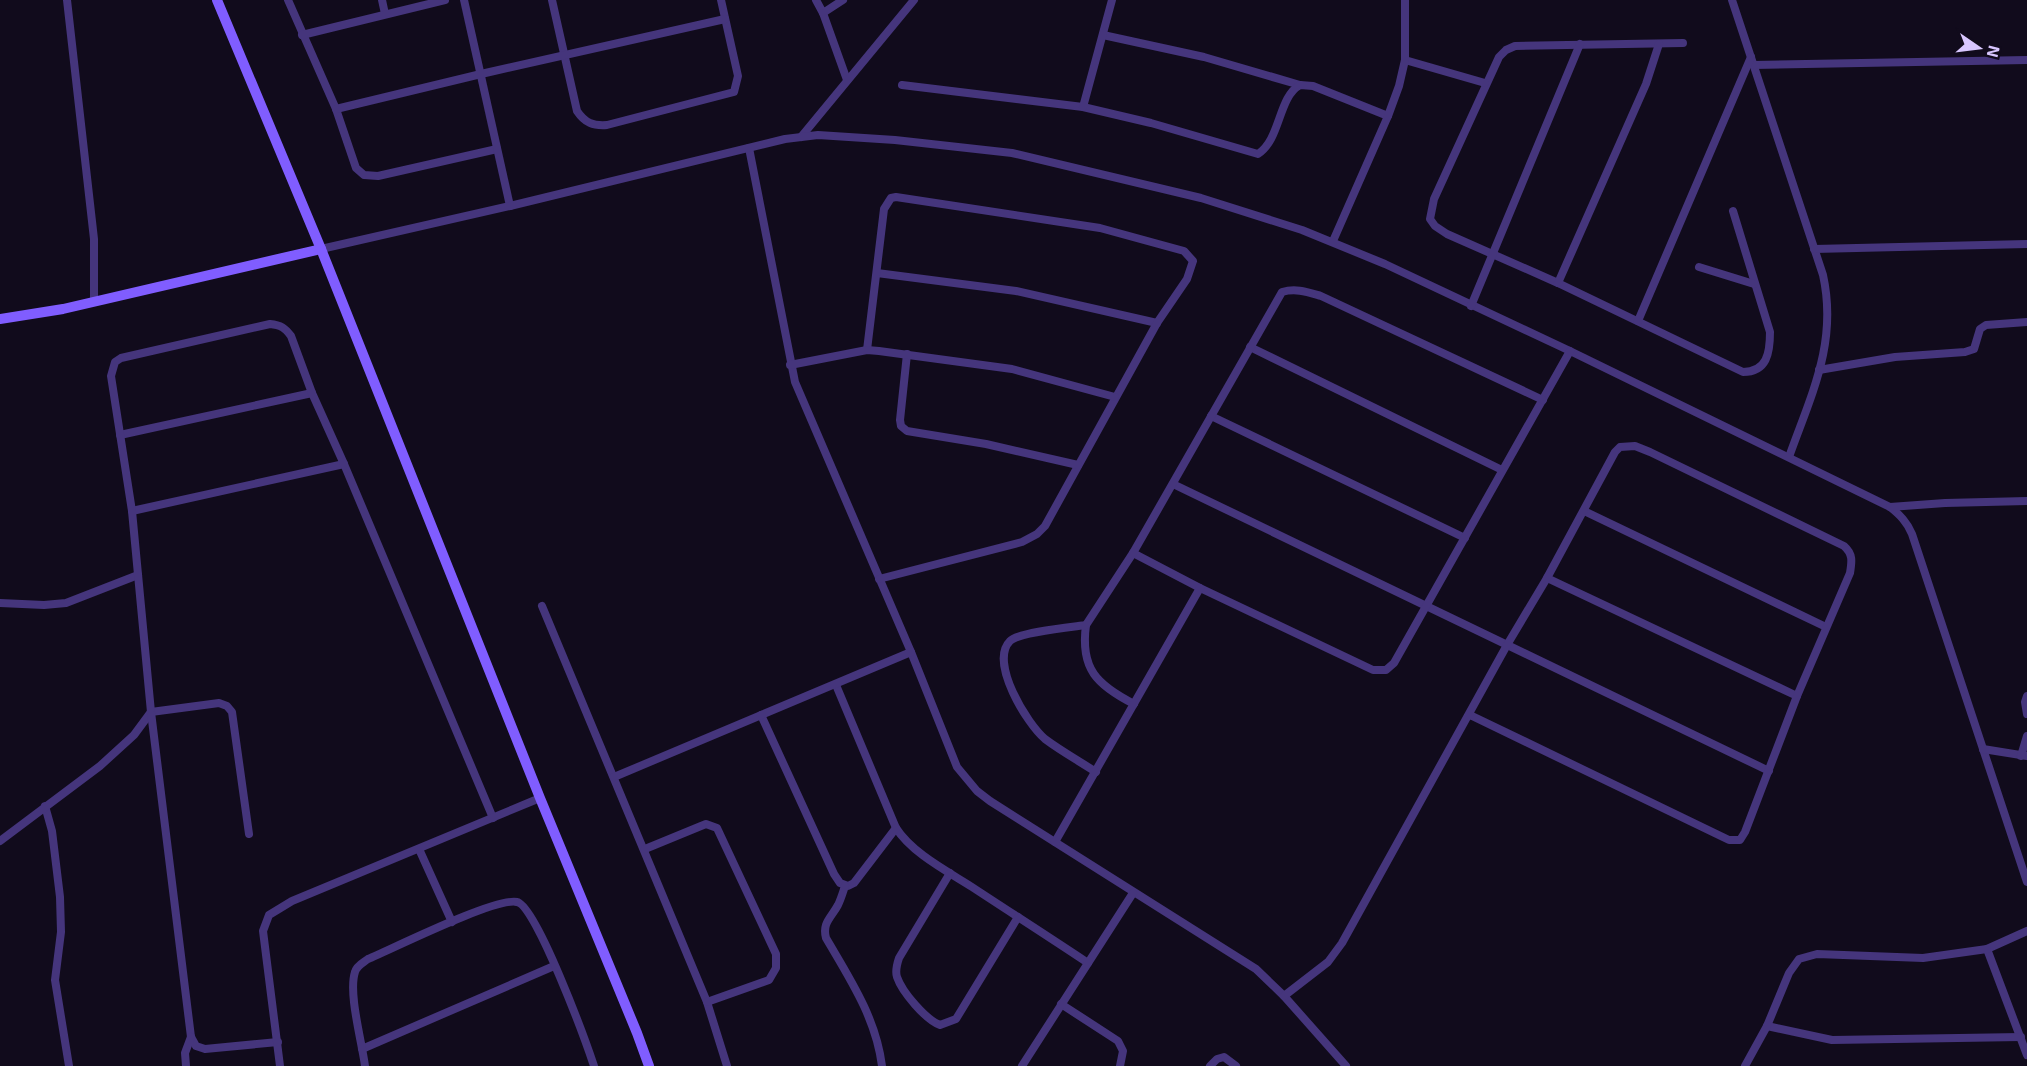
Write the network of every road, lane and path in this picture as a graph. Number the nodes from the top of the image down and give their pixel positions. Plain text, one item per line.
1 (67, 0) edge
2 (217, 0) edge
3 (288, 0) edge
4 (382, 0) edge
5 (445, 0) edge
6 (464, 0) edge
7 (552, 0) edge
8 (721, 0) edge
9 (816, 0) edge
10 (843, 0) edge
11 (914, 0) edge
12 (1112, 0) edge
13 (1405, 0) edge
14 (1732, 0) edge
15 (823, 13) junction
16 (385, 14) junction
17 (725, 19) junction
18 (1103, 34) junction
19 (302, 35) junction
20 (1683, 43) dead end
21 (1580, 44) junction
22 (1659, 44) junction
23 (564, 56) junction
24 (1751, 57) junction
25 (1405, 60) junction
26 (2027, 60) edge
27 (1754, 65) junction
28 (481, 74) junction
29 (847, 80) junction
30 (1485, 83) junction
31 (902, 85) dead end
32 (1300, 85) junction
33 (1083, 107) junction
34 (336, 109) junction
35 (1388, 116) junction
36 (801, 137) junction
37 (749, 148) junction
38 (498, 149) junction
39 (510, 206) junction
40 (1733, 211) dead end
41 (1333, 241) junction
42 (2027, 244) edge
43 (321, 249) junction
44 (1814, 249) junction
45 (1492, 253) junction
46 (1699, 267) dead end
47 (877, 273) junction
48 (1558, 283) junction
49 (1754, 284) junction
50 (94, 302) junction
51 (1471, 306) junction
52 (0, 319) edge
53 (1638, 321) junction
54 (2027, 322) edge
55 (1156, 323) junction
56 (1250, 347) junction
57 (867, 350) junction
58 (1570, 351) junction
59 (908, 354) junction
60 (790, 365) junction
61 (1819, 370) junction
62 (312, 393) junction
63 (1115, 397) junction
64 (1543, 400) junction
65 (1211, 416) junction
66 (120, 435) junction
67 (1789, 457) junction
68 (344, 464) junction
69 (1078, 465) junction
70 (1502, 470) junction
71 (1173, 484) junction
72 (2027, 501) edge
73 (1890, 507) junction
74 (132, 511) junction
75 (1584, 511) junction
76 (1465, 538) junction
77 (1133, 552) junction
78 (138, 575) junction
79 (1547, 578) junction
80 (879, 579) junction
81 (1200, 588) junction
82 (0, 603) edge
83 (542, 606) dead end
84 (1425, 606) junction
85 (1086, 625) junction
86 (1826, 627) junction
87 (1508, 645) junction
88 (911, 652) junction
89 (836, 685) junction
90 (1797, 696) junction
91 (2027, 696) edge
92 (1134, 704) junction
93 (151, 712) junction
94 (2027, 714) edge
95 (761, 715) junction
96 (1470, 715) junction
97 (2027, 736) edge
98 (1983, 749) junction
99 (2024, 756) edge
100 (1769, 771) junction
101 (1096, 772) junction
102 (614, 777) junction
103 (540, 798) junction
104 (45, 806) junction
105 (493, 818) junction
106 (896, 828) junction
107 (249, 834) dead end
108 (0, 841) edge
109 (1055, 842) junction
110 (419, 849) junction
111 (645, 849) junction
112 (950, 873) junction
113 (2027, 882) edge
114 (846, 886) junction
115 (1133, 893) junction
116 (1018, 917) junction
117 (452, 922) junction
118 (2027, 930) edge
119 (1987, 949) junction
120 (1088, 963) junction
121 (554, 966) junction
122 (1284, 996) junction
123 (707, 1002) junction
124 (1061, 1004) junction
125 (1767, 1026) junction
126 (191, 1037) junction
127 (2021, 1037) junction
128 (278, 1042) junction
129 (362, 1049) junction
130 (2027, 1055) edge
131 (69, 1066) edge
132 (186, 1066) edge
133 (280, 1066) edge
134 (364, 1066) edge
135 (594, 1066) edge
136 (649, 1066) edge
137 (727, 1066) edge
138 (882, 1066) edge
139 (1022, 1066) edge
140 (1120, 1066) edge
141 (1210, 1066) edge
142 (1236, 1066) edge
143 (1346, 1066) edge
144 (1745, 1066) edge

1 - 50 street
2 - 43 street
3 - 19 street
4 - 16 street
5 - 16 street
6 - 28 street
7 - 23 street
8 - 17 street
9 - 15 street
10 - 15 street
11 - 29 street
12 - 18 street
13 - 25 street
14 - 24 street
15 - 29 street
16 - 19 street
17 - 23 street
17 - 23 street
18 - 32 street
18 - 33 street
19 - 34 street
20 - 22 street
21 - 22 street
21 - 30 street
21 - 45 street
22 - 48 street
23 - 28 street
24 - 27 street
24 - 53 street
25 - 30 street
25 - 35 street
26 - 27 street
27 - 44 street
28 - 34 street
28 - 38 street
29 - 36 street
30 - 45 street
31 - 33 street
32 - 33 street
32 - 35 street
34 - 38 street
35 - 41 street
36 - 37 street
36 - 41 street
37 - 39 street
37 - 60 street
38 - 39 street
39 - 43 street
40 - 49 street
41 - 51 street
42 - 44 street
43 - 50 street
43 - 103 street
44 - 61 street
45 - 48 street
45 - 51 street
46 - 49 street
47 - 55 street
47 - 55 street
47 - 57 street
48 - 53 street
49 - 53 street
50 - 52 street
51 - 58 street
54 - 61 street
55 - 63 street
56 - 64 street
56 - 65 street
56 - 70 street
57 - 59 street
57 - 60 street
58 - 64 street
58 - 67 street
59 - 63 street
59 - 69 street
60 - 80 street
61 - 67 street
62 - 66 street
62 - 66 street
62 - 68 street
63 - 69 street
64 - 70 street
65 - 71 street
65 - 76 street
66 - 74 street
67 - 73 street
68 - 74 street
68 - 105 street
69 - 80 street
70 - 76 street
71 - 77 street
71 - 84 street
72 - 73 street
73 - 98 street
74 - 78 street
75 - 79 street
75 - 86 street
75 - 86 street
76 - 84 street
77 - 81 street
77 - 85 street
78 - 82 street
78 - 93 street
79 - 87 street
79 - 90 street
80 - 88 street
81 - 84 street
81 - 92 street
83 - 102 street
84 - 87 street
85 - 92 street
85 - 101 street
86 - 90 street
87 - 96 street
87 - 100 street
88 - 89 street
88 - 109 street
89 - 95 street
89 - 106 street
90 - 100 street
91 - 94 street
92 - 101 street
93 - 104 street
93 - 107 street
93 - 126 street
95 - 102 street
95 - 114 street
96 - 100 street
96 - 122 street
97 - 99 street
98 - 99 street
98 - 113 street
101 - 109 street
102 - 111 street
103 - 105 street
103 - 136 street
104 - 108 street
104 - 131 street
105 - 110 street
106 - 112 street
106 - 114 street
109 - 115 street
110 - 117 street
110 - 128 street
111 - 123 street
111 - 123 street
112 - 116 street
112 - 116 street
114 - 138 street
115 - 120 street
115 - 122 street
116 - 120 street
117 - 121 street
117 - 129 street
118 - 119 street
119 - 125 street
119 - 127 street
120 - 124 street
121 - 129 street
121 - 135 street
122 - 143 street
123 - 137 street
124 - 139 street
124 - 140 street
125 - 127 street
125 - 144 street
126 - 128 street
126 - 132 street
127 - 130 street
128 - 133 street
129 - 134 street
141 - 142 street

